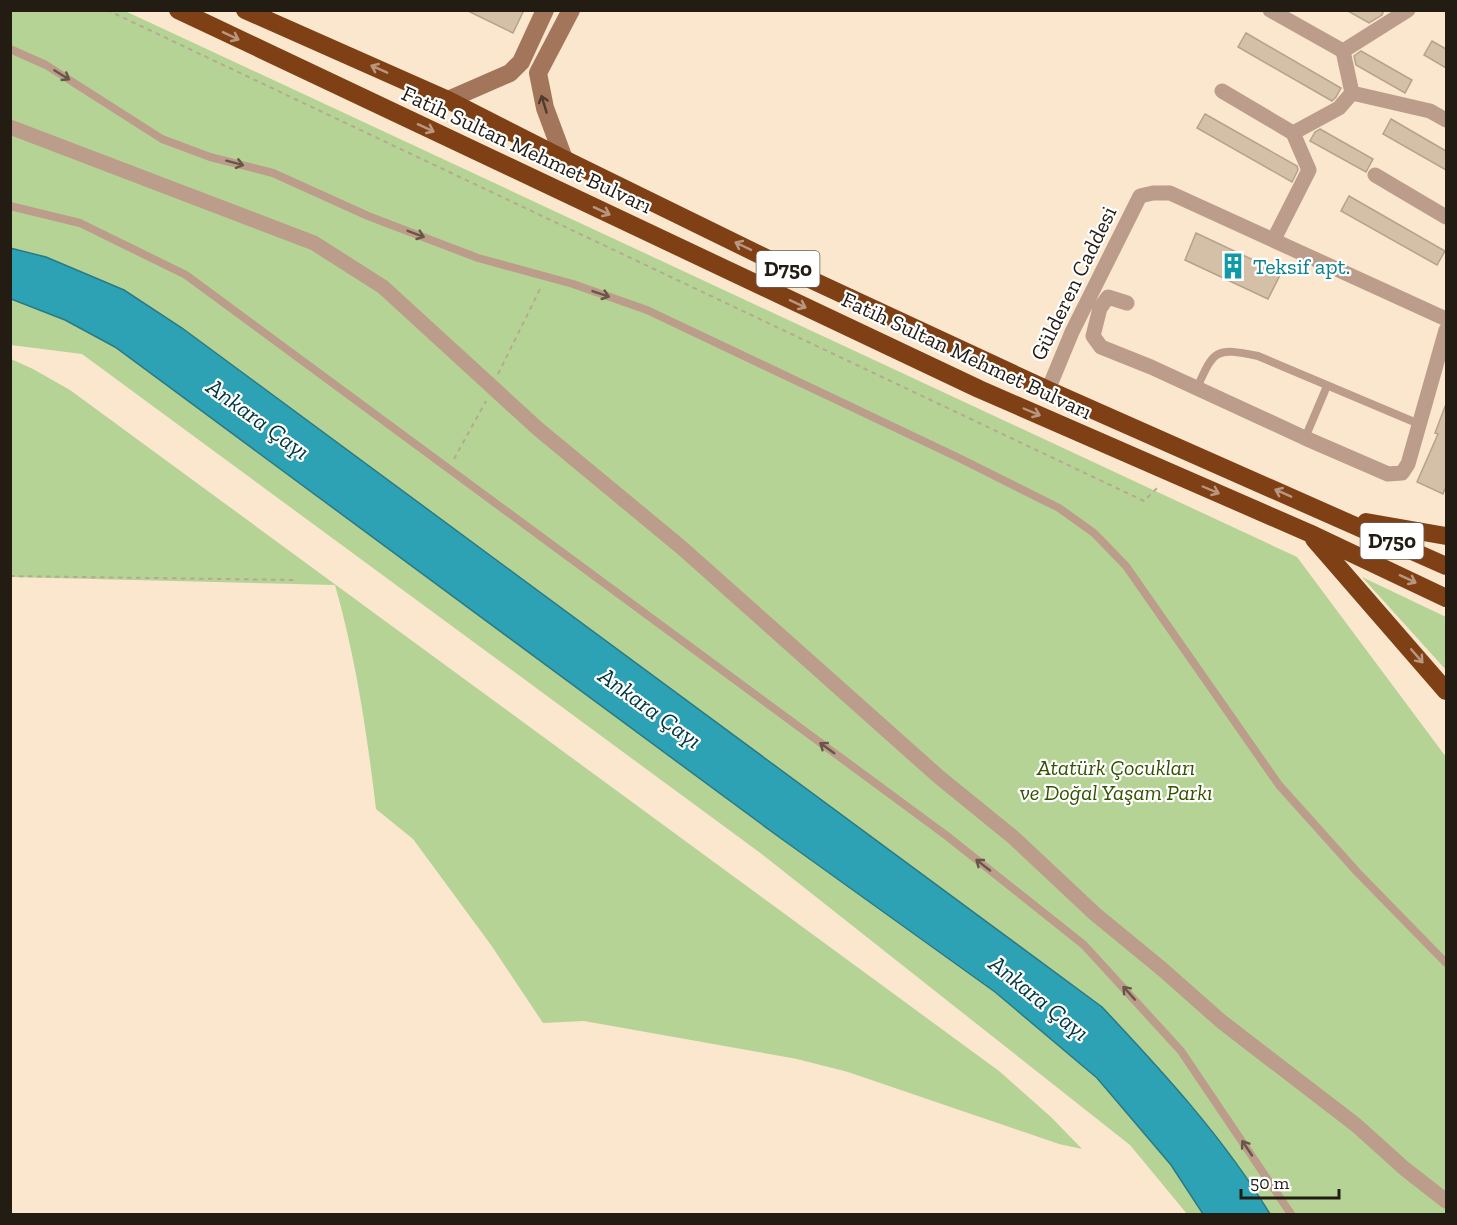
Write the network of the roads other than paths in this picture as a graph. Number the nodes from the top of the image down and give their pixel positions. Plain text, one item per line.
1 (178, 10) edge
2 (245, 10) edge
3 (545, 10) edge
4 (571, 10) edge
5 (1270, 10) edge
6 (1408, 10) edge
7 (10, 49) edge
8 (1342, 51) junction
9 (520, 62) junction
10 (538, 73) junction
11 (1222, 91) dead end
12 (1352, 93) junction
13 (448, 100) junction
14 (1446, 120) edge
15 (10, 127) edge
16 (1293, 134) junction
17 (564, 159) junction
18 (1375, 175) dead end
19 (10, 206) edge
20 (1446, 217) edge
21 (1274, 239) junction
22 (1127, 303) dead end
23 (1446, 319) edge
24 (1446, 330) edge
25 (1327, 386) junction
26 (1197, 388) junction
27 (1048, 390) junction
28 (1419, 424) junction
29 (1305, 438) junction
30 (1337, 516) junction
31 (1309, 533) junction
32 (1446, 536) edge
33 (1446, 567) edge
34 (1446, 598) edge
35 (1446, 691) edge
36 (1446, 963) edge
37 (1446, 1201) edge
38 (1291, 1215) edge

1 -> 31 highway, Fatih Sultan Mehmet Bulvarı / D750
13 -> 2 highway, Fatih Sultan Mehmet Bulvarı / D750
3 - 9 main road
4 - 10 main road
5 - 8 street
6 - 8 street
7 -> 36 lane
8 - 12 street
9 - 10 main road
9 - 13 main road
17 -> 10 main road
11 - 16 street
12 - 14 street
12 - 16 street
13 - 17 highway, Fatih Sultan Mehmet Bulvarı / D750
15 - 37 street
16 - 21 street
27 -> 17 highway, Fatih Sultan Mehmet Bulvarı / D750
18 - 20 street
38 -> 19 lane
21 - 23 street
21 - 27 street, Gülderen Caddesi
22 - 26 street
24 - 28 street
25 - 26 lane
25 - 28 lane
25 - 29 lane
26 - 29 street
30 -> 27 highway, Fatih Sultan Mehmet Bulvarı / D750
28 - 29 street
30 - 32 highway
30 - 33 highway, Fatih Sultan Mehmet Bulvarı / D750
31 -> 34 highway, Fatih Sultan Mehmet Bulvarı / D750
31 -> 35 highway

